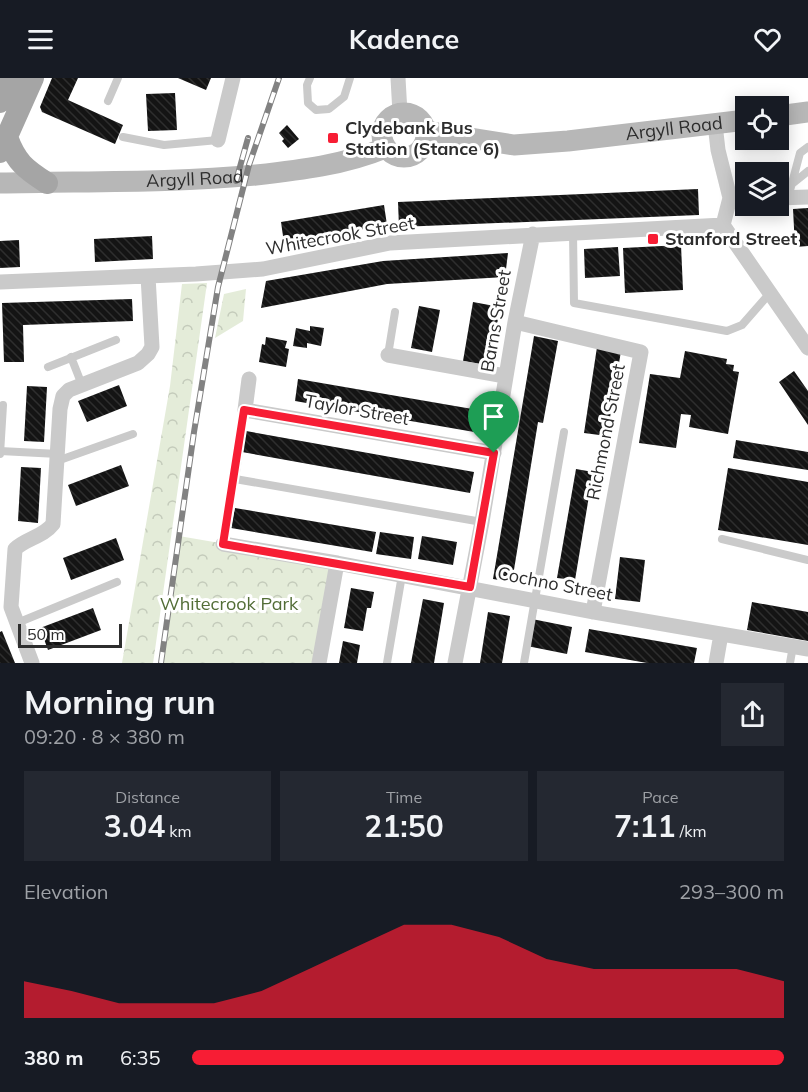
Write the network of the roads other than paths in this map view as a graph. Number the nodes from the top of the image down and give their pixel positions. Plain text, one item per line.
1 (11, 78) edge
2 (33, 78) edge
3 (118, 78) edge
4 (233, 78) edge
5 (310, 78) edge
6 (350, 78) edge
7 (398, 78) edge
8 (108, 101) dead end
9 (0, 102) edge
10 (808, 112) edge
11 (400, 113) junction
12 (789, 115) edge
13 (735, 121) edge
14 (715, 124) junction
15 (426, 131) junction
16 (123, 137) dead end
17 (218, 140) joint
18 (3, 144) edge
19 (808, 147) edge
20 (385, 148) junction
21 (808, 171) edge
22 (0, 183) edge
23 (47, 183) junction
24 (789, 185) edge
25 (735, 191) edge
26 (789, 191) edge
27 (789, 194) edge
28 (808, 197) edge
29 (735, 203) edge
30 (723, 225) junction
31 (573, 232) junction
32 (533, 234) junction
33 (147, 276) junction
34 (0, 282) edge
35 (770, 293) junction
36 (395, 312) dead end
37 (514, 322) junction
38 (116, 340) dead end
39 (808, 348) edge
40 (388, 355) joint
41 (72, 357) junction
42 (48, 367) dead end
43 (506, 376) junction
44 (249, 379) dead end
45 (82, 385) junction
46 (3, 405) dead end
47 (244, 410) junction
48 (564, 432) dead end
49 (134, 434) dead end
50 (0, 452) edge
51 (494, 453) junction
52 (57, 458) junction
53 (235, 479) junction
54 (482, 522) junction
55 (722, 539) dead end
56 (223, 544) joint
57 (808, 560) edge
58 (337, 563) junction
59 (402, 575) junction
60 (117, 582) dead end
61 (470, 587) junction
62 (535, 600) junction
63 (592, 612) junction
64 (17, 623) junction
65 (721, 634) junction
66 (801, 648) edge
67 (32, 663) edge
68 (319, 663) edge
69 (387, 663) edge
70 (455, 663) edge
71 (524, 663) edge
72 (716, 663) edge
73 (790, 663) edge

1 - 9 main road
2 - 18 main road
3 - 8 lane
4 - 17 street
5 - 6 lane
7 - 11 street
10 - 12 street
11 - 15 street
11 - 20 street
13 - 14 street, Argyll Road
14 - 15 street, Argyll Road
14 - 25 street
15 - 20 street
16 - 17 lane
18 - 23 main road
19 - 24 lane
20 - 23 street, Argyll Road
21 - 26 lane
22 - 23 street, Argyll Road
27 - 28 street
29 - 30 street
30 - 31 street, Whitecrook Street
30 - 35 street
31 - 32 street, Whitecrook Street
31 - 35 lane
32 - 33 street, Whitecrook Street
32 - 37 street, Barns Street
33 - 34 street, Whitecrook Street
33 - 45 street
35 - 39 street
36 - 40 lane
37 - 43 street, Barns Street
37 - 63 street, Richmond Street
38 - 41 lane
40 - 43 street
41 - 42 lane
41 - 45 lane
43 - 51 street, Barns Street
44 - 47 street
45 - 52 street
46 - 50 lane
47 - 51 street, Taylor Street
47 - 53 lane
48 - 62 lane
49 - 52 lane
50 - 52 lane
51 - 54 street, Barns Street
52 - 64 street
53 - 54 lane
53 - 56 lane
54 - 61 street, Barns Street
55 - 57 lane
56 - 58 street, Cochno Street
58 - 59 street, Cochno Street
58 - 68 street
59 - 61 street, Cochno Street
59 - 69 lane
60 - 64 lane
61 - 62 street, Cochno Street
61 - 70 street, Barns Street
62 - 63 street, Cochno Street
62 - 71 lane
63 - 65 street, Cochno Street
64 - 67 street
65 - 66 street, Cochno Street
65 - 72 street
66 - 73 lane

